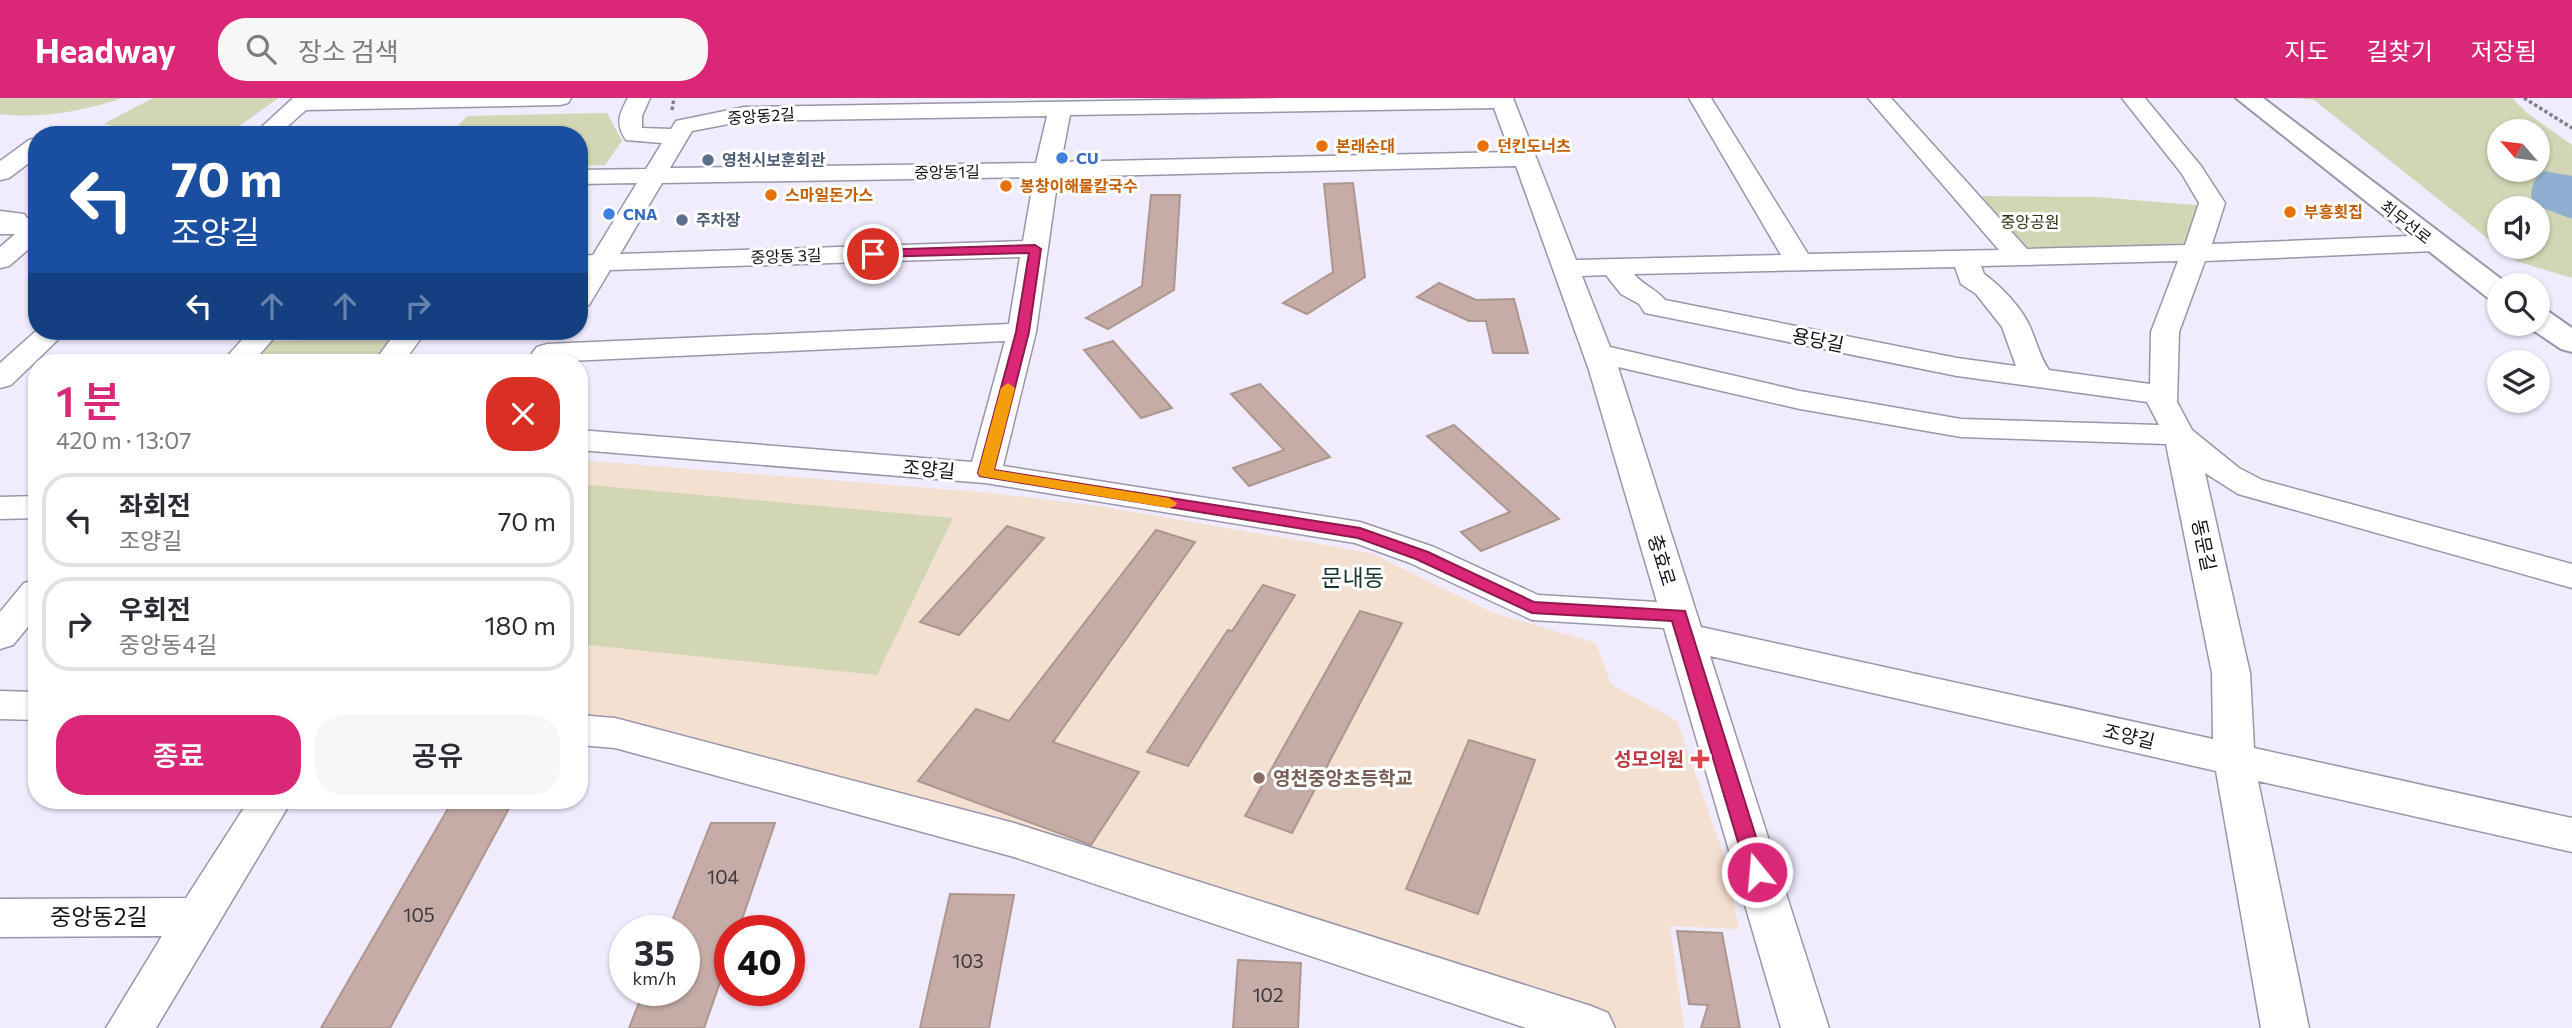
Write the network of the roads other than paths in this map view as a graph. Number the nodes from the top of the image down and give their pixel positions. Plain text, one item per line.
1 (560, 98) edge
2 (639, 98) edge
3 (1700, 98) edge
4 (1878, 98) edge
5 (2133, 98) edge
6 (2248, 98) edge
7 (1503, 100) edge
8 (1375, 101) edge
9 (1196, 102) edge
10 (962, 104) edge
11 (1060, 109) junction
12 (274, 126) edge
13 (678, 136) junction
14 (28, 152) edge
15 (1525, 159) junction
16 (1047, 170) junction
17 (0, 173) edge
18 (656, 175) junction
19 (588, 177) edge
20 (0, 219) edge
21 (28, 227) edge
22 (28, 235) edge
23 (2434, 243) junction
24 (1035, 249) junction
25 (2196, 253) junction
26 (3, 256) edge
27 (2020, 257) junction
28 (28, 258) edge
29 (1966, 258) junction
30 (590, 262) edge
31 (1799, 262) junction
32 (1614, 267) junction
33 (1566, 268) junction
34 (2487, 283) edge
35 (2550, 327) edge
36 (1022, 332) junction
37 (42, 340) edge
38 (257, 340) edge
39 (2572, 342) edge
40 (549, 349) edge
41 (1597, 352) junction
42 (244, 354) edge
43 (2039, 378) junction
44 (0, 379) edge
45 (2164, 395) junction
46 (2179, 435) junction
47 (588, 441) edge
48 (985, 473) junction
49 (28, 507) edge
50 (0, 508) edge
51 (2572, 576) edge
52 (28, 603) edge
53 (1682, 626) junction
54 (0, 636) edge
55 (0, 705) edge
56 (28, 706) edge
57 (588, 731) edge
58 (2234, 760) junction
59 (265, 809) edge
60 (2572, 835) edge
61 (197, 917) junction
62 (0, 918) edge
63 (130, 1028) edge
64 (1591, 1028) edge
65 (1805, 1028) edge
66 (2284, 1028) edge

1 - 12 street
2 - 13 street
3 - 31 street
4 - 27 street
5 - 25 street, 동문길
6 - 23 main road, 최무선로
7 - 8 street, 중앙동2길
7 - 15 street, 충효로
8 - 9 street, 중앙동2길
9 - 11 street, 중앙동2길
10 - 11 street, 중앙동2길
10 - 13 street, 중앙동2길
11 - 16 street
13 - 18 street
14 - 17 street
15 - 16 street, 중앙동1길
15 - 33 street, 충효로
16 - 18 street, 중앙동1길
16 - 24 street
18 - 19 street, 중앙동1길
18 - 30 street
20 - 21 street
22 - 26 street
23 - 25 street
23 - 34 main road, 최무선로
24 - 30 street, 중앙동 3길
24 - 36 street
25 - 27 street
25 - 45 street, 동문길
26 - 28 street
27 - 29 street
29 - 31 street
29 - 43 street
31 - 32 street
32 - 33 street
32 - 43 street, 용당길
33 - 41 street, 충효로
35 - 39 main road
36 - 40 street
36 - 48 street
37 - 44 street
38 - 42 street
41 - 46 street
41 - 53 street, 충효로
43 - 45 street, 용당길
45 - 46 street, 동문길
46 - 51 street
46 - 58 street, 동문길
47 - 48 street, 조양길
48 - 53 street, 조양길
49 - 50 street
52 - 54 street
53 - 58 street, 조양길
53 - 65 street, 충효로
55 - 56 street
57 - 64 street
58 - 60 street, 조양길
58 - 66 street, 동문길
59 - 61 street
61 - 62 street, 중앙동2길
61 - 63 street

